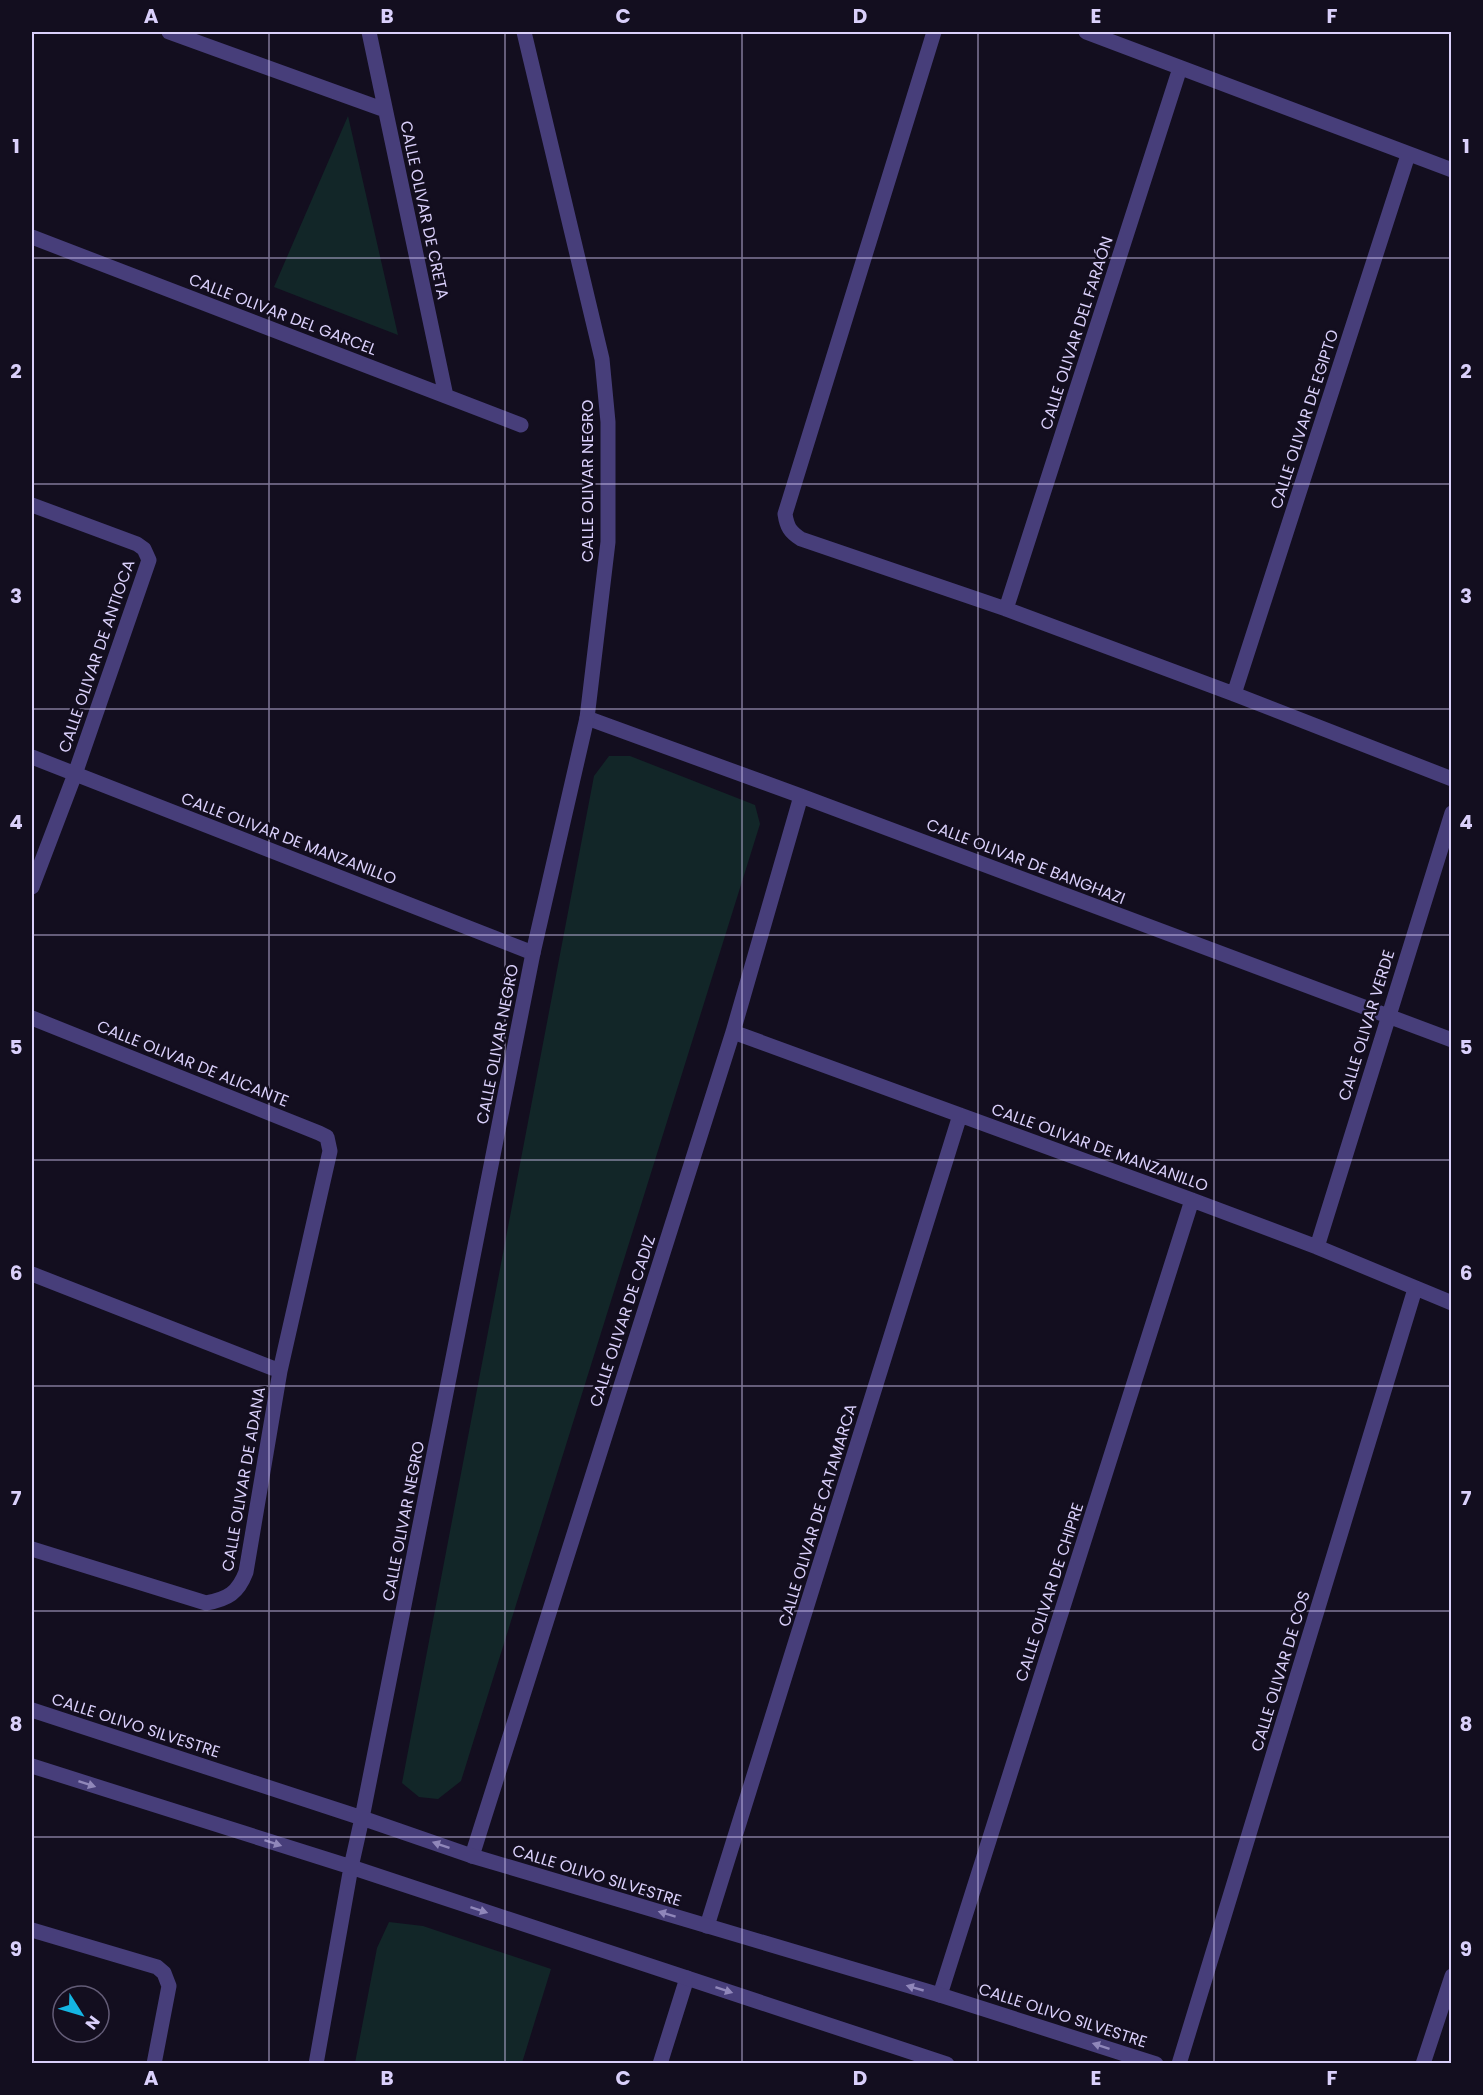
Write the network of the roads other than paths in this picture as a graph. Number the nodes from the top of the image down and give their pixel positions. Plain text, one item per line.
1 (169, 32) edge
2 (369, 32) edge
3 (524, 32) edge
4 (934, 32) edge
5 (1086, 32) edge
6 (1180, 68) junction
7 (385, 110) junction
8 (1408, 155) junction
9 (1452, 170) edge
10 (32, 237) edge
11 (446, 396) junction
12 (521, 425) dead end
13 (32, 504) edge
14 (1006, 609) junction
15 (1234, 693) junction
16 (587, 718) junction
17 (32, 757) edge
18 (75, 774) junction
19 (1452, 779) edge
20 (801, 796) junction
21 (1452, 813) edge
22 (32, 887) edge
23 (533, 952) junction
24 (1387, 1016) junction
25 (32, 1018) edge
26 (733, 1032) junction
27 (1452, 1040) edge
28 (960, 1115) junction
29 (330, 1151) joint
30 (1192, 1200) junction
31 (1317, 1247) junction
32 (32, 1274) edge
33 (1415, 1289) junction
34 (1452, 1304) edge
35 (280, 1371) junction
36 (32, 1549) edge
37 (32, 1710) edge
38 (32, 1766) edge
39 (362, 1818) junction
40 (472, 1856) junction
41 (351, 1868) junction
42 (708, 1926) junction
43 (32, 1930) edge
44 (1452, 1976) edge
45 (687, 1978) junction
46 (940, 1995) junction
47 (920, 2060) edge
48 (154, 2064) edge
49 (316, 2064) edge
50 (660, 2064) edge
51 (947, 2064) edge
52 (1156, 2064) edge
53 (1179, 2064) edge
54 (1423, 2064) edge

1 - 7 street
2 - 7 street, CALLE OLIVAR DE CRETA
3 - 16 street, CALLE OLIVAR NEGRO
4 - 14 street
5 - 6 street
6 - 8 street
6 - 14 street, CALLE OLIVAR DEL FARAÓN
7 - 11 street, CALLE OLIVAR DE CRETA
8 - 9 street
8 - 15 street, CALLE OLIVAR DE EGIPTO
10 - 11 street, CALLE OLIVAR DEL GARCEL
11 - 12 street, CALLE OLIVAR DEL GARCEL
13 - 18 street, CALLE OLIVAR DE ANTIOCA
14 - 15 street
15 - 19 street
16 - 20 street, CALLE OLIVAR DE BANGHAZI
16 - 23 street, CALLE OLIVAR NEGRO
17 - 18 street, CALLE OLIVAR DE MANZANILLO
18 - 22 street, CALLE OLIVAR DE ANTIOCA
18 - 23 street, CALLE OLIVAR DE MANZANILLO
20 - 24 street, CALLE OLIVAR DE BANGHAZI
20 - 26 street, CALLE OLIVAR DE CADIZ
21 - 24 street, CALLE OLIVAR VERDE
23 - 39 street, CALLE OLIVAR NEGRO
24 - 27 street, CALLE OLIVAR DE BANGHAZI
24 - 31 street, CALLE OLIVAR VERDE
25 - 29 street, CALLE OLIVAR DE ALICANTE
26 - 28 street, CALLE OLIVAR DE MANZANILLO
26 - 40 street, CALLE OLIVAR DE CADIZ
28 - 30 street, CALLE OLIVAR DE MANZANILLO
28 - 42 street, CALLE OLIVAR DE CATAMARCA
29 - 35 street, CALLE OLIVAR DE ADANA
30 - 31 street, CALLE OLIVAR DE MANZANILLO
30 - 46 street, CALLE OLIVAR DE CHIPRE
31 - 33 street, CALLE OLIVAR DE MANZANILLO
32 - 35 street, CALLE OLIVAR DE ADANA
33 - 34 street, CALLE OLIVAR DE MANZANILLO
33 - 53 street, CALLE OLIVAR DE COS
35 - 36 street, CALLE OLIVAR DE ADANA
37 - 39 street, CALLE OLIVO SILVESTRE
38 -> 41 street
40 -> 39 street, CALLE OLIVO SILVESTRE
39 - 41 street, CALLE OLIVAR NEGRO
42 -> 40 street, CALLE OLIVO SILVESTRE
41 -> 45 street
41 - 49 street, CALLE OLIVAR NEGRO
46 -> 42 street, CALLE OLIVO SILVESTRE
43 - 48 street
44 - 54 street
45 -> 47 street
45 - 50 street
52 -> 46 street, CALLE OLIVO SILVESTRE
47 - 51 street

